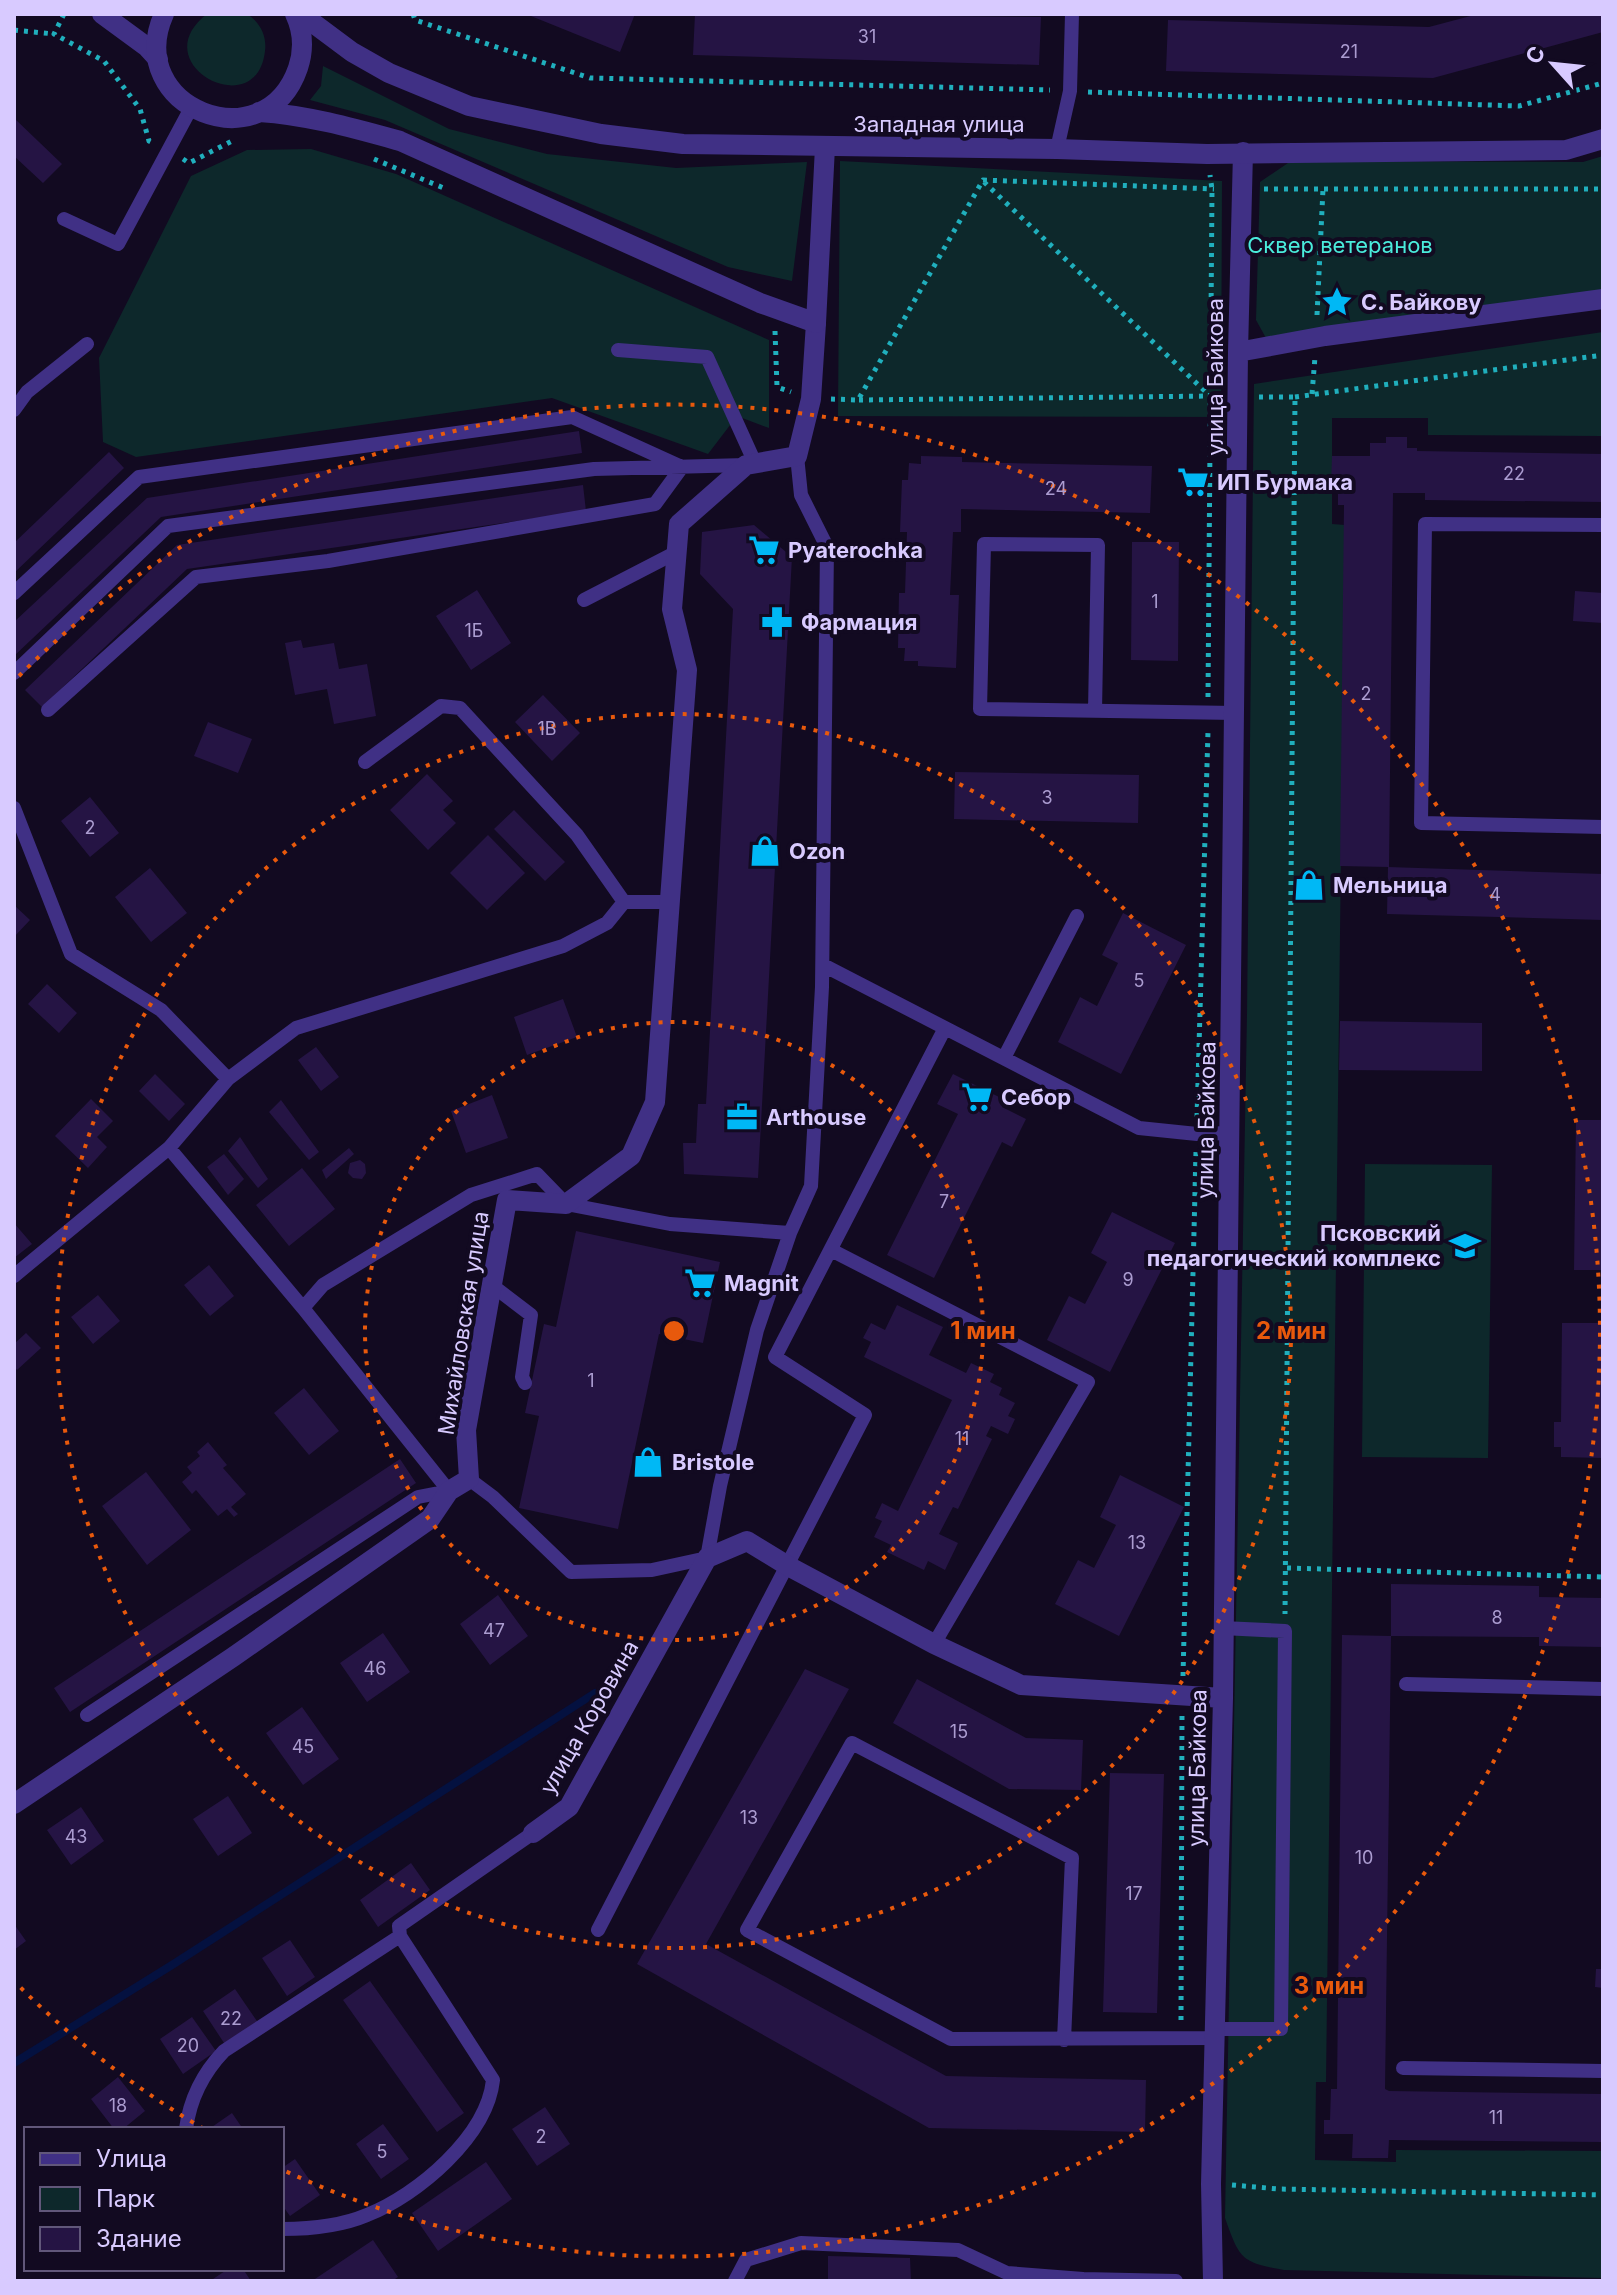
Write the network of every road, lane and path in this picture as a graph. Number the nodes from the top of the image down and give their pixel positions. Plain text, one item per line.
1 (64, 14) edge
2 (102, 14) edge
3 (164, 14) edge
4 (295, 14) edge
5 (301, 14) edge
6 (413, 14) edge
7 (1072, 14) edge
8 (14, 30) edge
9 (54, 34) junction
10 (158, 59) junction
11 (1603, 83) edge
12 (1070, 91) junction
13 (191, 108) junction
14 (259, 112) junction
15 (238, 138) dead end
16 (1603, 139) edge
17 (825, 147) junction
18 (1057, 149) junction
19 (168, 151) junction
20 (1243, 152) junction
21 (1207, 154) junction
22 (373, 159) dead end
23 (983, 180) junction
24 (1212, 189) junction
25 (1240, 189) junction
26 (1323, 189) junction
27 (1603, 189) edge
28 (456, 194) dead end
29 (64, 219) dead end
30 (1603, 299) edge
31 (816, 323) junction
32 (761, 325) dead end
33 (1316, 337) junction
34 (87, 344) dead end
35 (618, 350) dead end
36 (1238, 352) junction
37 (1603, 355) edge
38 (1312, 394) junction
39 (1210, 396) junction
40 (1239, 397) junction
41 (1295, 397) junction
42 (811, 399) junction
43 (858, 400) junction
44 (14, 410) edge
45 (797, 456) junction
46 (750, 464) junction
47 (682, 467) junction
48 (1603, 525) edge
49 (675, 553) junction
50 (14, 593) edge
51 (584, 600) dead end
52 (14, 673) edge
53 (48, 710) dead end
54 (1095, 711) junction
55 (1208, 713) junction
56 (1235, 713) junction
57 (365, 762) dead end
58 (14, 808) edge
59 (1603, 827) edge
60 (624, 902) junction
61 (670, 902) junction
62 (1077, 916) dead end
63 (823, 965) junction
64 (945, 1028) junction
65 (1004, 1058) junction
66 (228, 1079) junction
67 (1230, 1133) junction
68 (1197, 1134) junction
69 (169, 1148) junction
70 (566, 1204) junction
71 (790, 1233) junction
72 (831, 1250) junction
73 (14, 1276) edge
74 (493, 1286) junction
75 (303, 1308) junction
76 (525, 1383) dead end
77 (469, 1479) junction
78 (449, 1491) junction
79 (707, 1558) junction
80 (788, 1566) junction
81 (1287, 1568) junction
82 (1603, 1577) edge
83 (1222, 1628) junction
84 (1285, 1631) junction
85 (934, 1644) junction
86 (1406, 1684) dead end
87 (1603, 1689) edge
88 (1182, 1695) junction
89 (1223, 1698) junction
90 (87, 1715) dead end
91 (14, 1804) edge
92 (533, 1833) joint
93 (598, 1930) dead end
94 (400, 1936) junction
95 (1215, 2034) junction
96 (1181, 2039) junction
97 (1064, 2040) junction
98 (1403, 2068) dead end
99 (1603, 2071) edge
100 (186, 2127) edge
101 (1211, 2184) junction
102 (1603, 2195) edge
103 (284, 2229) edge
104 (1082, 2280) edge
105 (735, 2281) edge
106 (1176, 2281) edge
107 (1213, 2281) edge

1 - 9 path
2 - 10 street
3 - 10 street
4 - 14 street
5 - 17 street, Западная улица
6 - 12 path
7 - 12 lane
8 - 9 path
9 - 19 path
10 - 13 street
11 - 12 path
12 - 18 lane
13 - 14 street
13 - 19 lane
14 - 31 street
15 - 19 path
16 - 20 street, Западная улица
17 - 18 street, Западная улица
17 - 31 street
18 - 21 street, Западная улица
19 - 29 lane
20 - 21 street, Западная улица
20 - 25 street, улица Байкова
21 - 24 path
22 - 28 path
23 - 24 path
23 - 39 path
23 - 43 path
24 - 25 path
24 - 39 path
25 - 26 path
25 - 36 street, улица Байкова
26 - 27 path
26 - 33 path
30 - 33 street
31 - 42 street
32 - 42 path
33 - 36 street
33 - 38 path
34 - 44 lane
35 - 46 lane
36 - 40 street, улица Байкова
37 - 38 path
38 - 41 path
39 - 40 path
39 - 43 path
39 - 55 path
40 - 41 path
40 - 56 street, улица Байкова
41 - 81 path
42 - 43 path
42 - 45 street
45 - 46 street
45 - 63 lane
46 - 47 lane
46 - 49 street
47 - 50 lane
47 - 52 lane
47 - 53 lane
48 - 59 lane
49 - 51 lane
49 - 61 street
54 - 54 lane
54 - 55 lane
55 - 56 lane
55 - 68 path
56 - 67 street, улица Байкова
57 - 60 lane
58 - 66 lane
60 - 61 lane
60 - 66 lane
61 - 70 street
62 - 65 lane
63 - 64 lane
63 - 71 lane
64 - 65 lane
64 - 72 lane
65 - 68 lane
66 - 69 lane
67 - 68 lane
67 - 83 street, улица Байкова
68 - 88 path
69 - 73 lane
69 - 75 lane
70 - 71 lane
70 - 74 street, Михайловская улица
70 - 75 lane
71 - 79 lane
72 - 80 lane
72 - 85 lane
74 - 76 lane
74 - 77 street, Михайловская улица
75 - 78 lane
77 - 78 street
77 - 79 lane
78 - 90 lane
78 - 91 street
79 - 80 street
79 - 92 street, улица Коровина
80 - 85 street
80 - 93 lane
81 - 82 path
81 - 84 path
83 - 84 lane
83 - 89 street, улица Байкова
84 - 95 lane
85 - 88 street
86 - 87 lane
88 - 89 street
88 - 96 path
89 - 95 street, улица Байкова
92 - 94 lane, улица Коровина
94 - 100 lane, улица Коровина
94 - 103 lane
95 - 96 lane
95 - 101 street, улица Байкова
96 - 97 lane
97 - 97 lane
98 - 99 lane
101 - 102 path
101 - 107 street, улица Байкова
104 - 105 lane
104 - 106 lane

